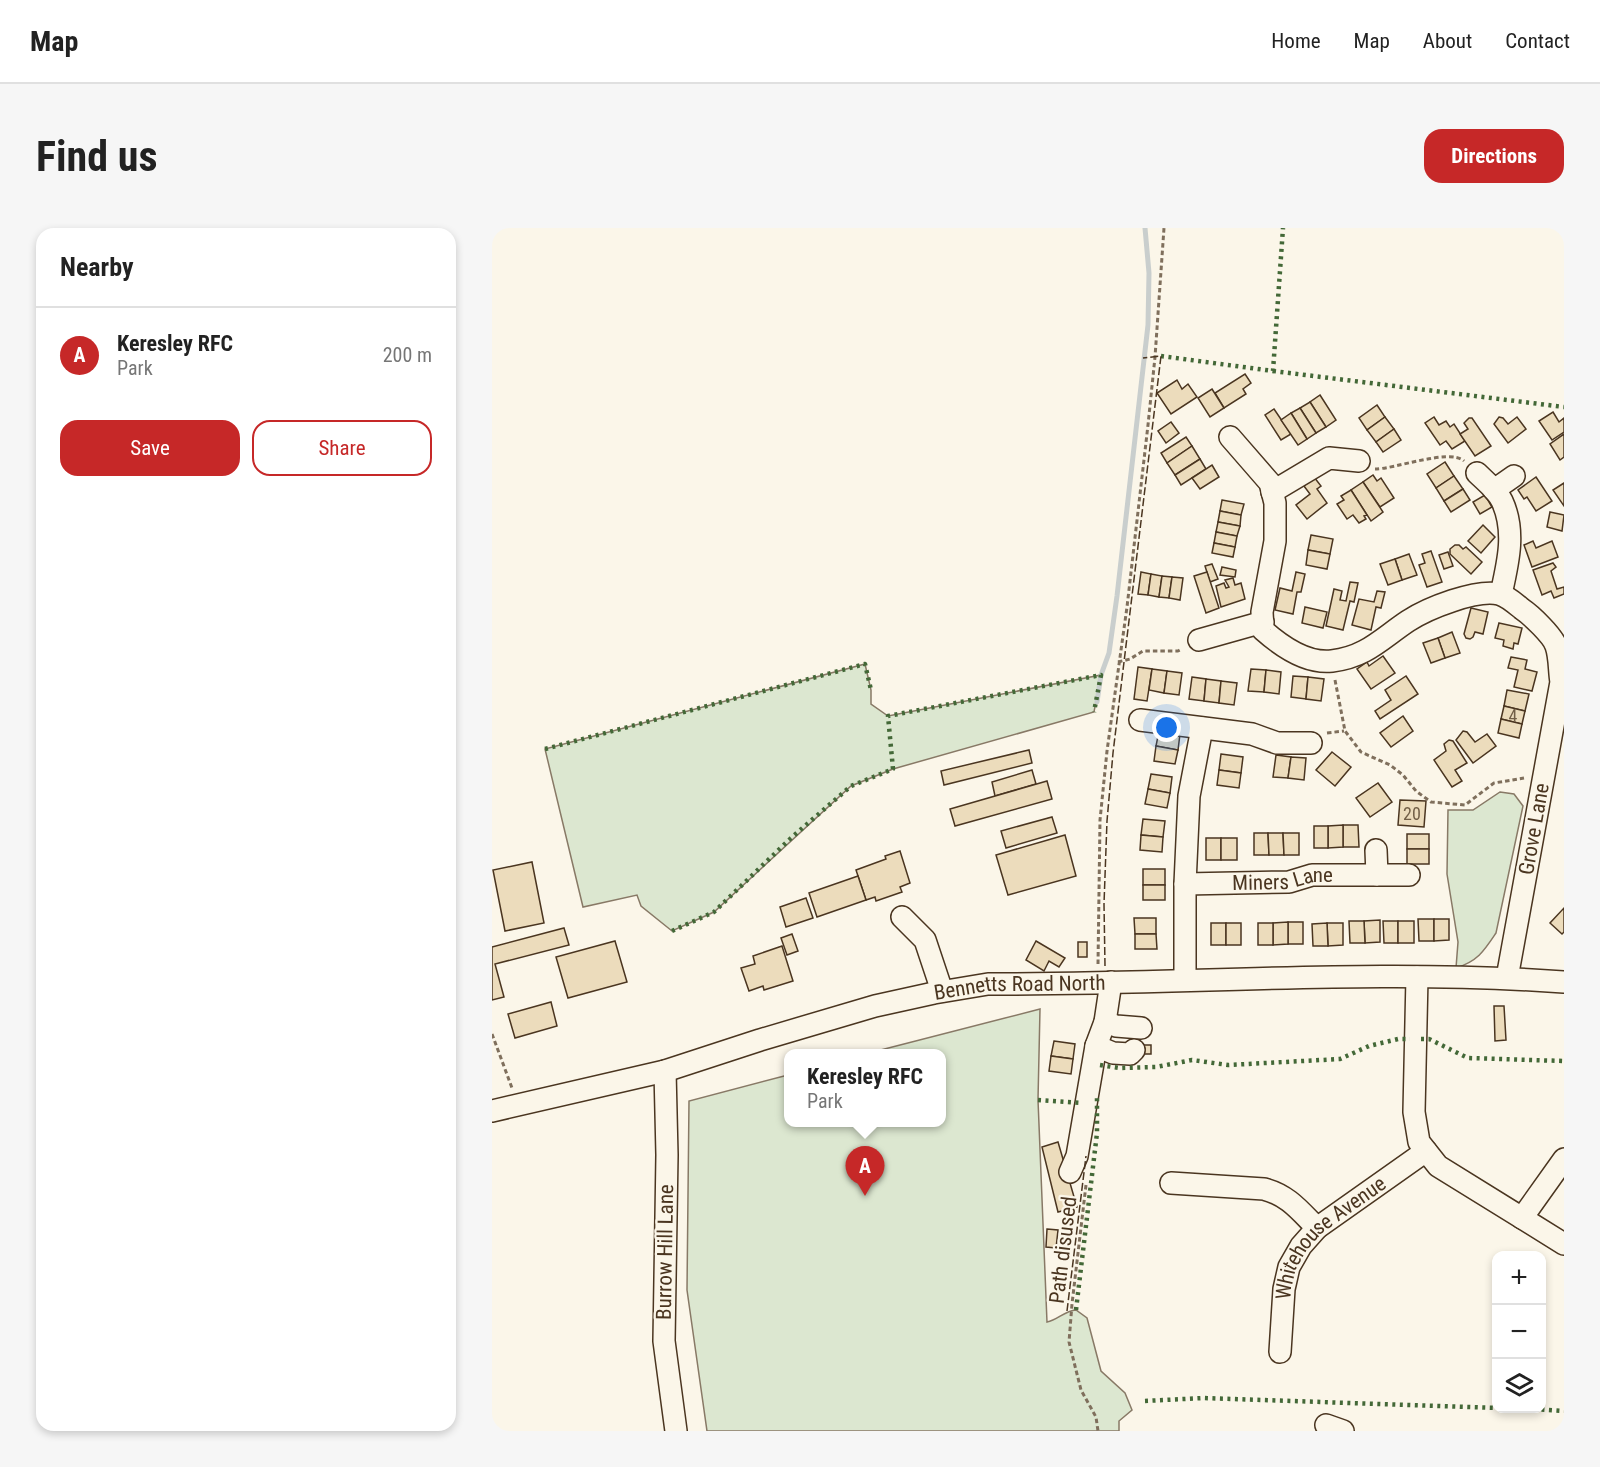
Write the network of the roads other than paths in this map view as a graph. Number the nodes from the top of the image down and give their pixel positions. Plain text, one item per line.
1 (1230, 437) dead end
2 (1359, 461) road end
3 (1477, 473) road end
4 (1514, 476) dead end
5 (1494, 490) junction
6 (1272, 492) junction
7 (1501, 594) junction
8 (1263, 622) junction
9 (1199, 640) road end
10 (1560, 640) edge
11 (1140, 720) dead end
12 (1203, 728) junction
13 (1311, 743) dead end
14 (1376, 850) dead end
15 (1377, 875) junction
16 (1409, 875) dead end
17 (1185, 884) junction
18 (902, 918) dead end
19 (1417, 977) junction
20 (1507, 978) junction
21 (1185, 980) junction
22 (1111, 982) junction
23 (1564, 982) edge
24 (942, 992) junction
25 (1105, 1022) junction
26 (1141, 1028) dead end
27 (1096, 1046) junction
28 (1134, 1050) dead end
29 (665, 1071) junction
30 (492, 1111) edge
31 (1426, 1152) junction
32 (1564, 1159) edge
33 (1079, 1175) road end
34 (1170, 1183) dead end
35 (1522, 1218) junction
36 (1317, 1228) junction
37 (1564, 1244) edge
38 (1280, 1352) dead end
39 (676, 1431) edge

1 - 6 street
2 - 6 street
3 - 5 street
4 - 5 street
5 - 7 street
6 - 8 street
7 - 8 street
7 - 10 street, Grove Lane
8 - 9 street
10 - 20 street, Grove Lane
11 - 12 street
12 - 13 street
12 - 17 street
14 - 15 street
15 - 16 street, Miners Lane
15 - 17 street, Miners Lane
17 - 21 street
18 - 24 street
19 - 20 street, Bennetts Road North
19 - 21 street, Bennetts Road North
19 - 31 street
20 - 23 street, Bennetts Road North
21 - 22 street, Bennetts Road North
22 - 24 street, Bennetts Road North
22 - 25 street
24 - 29 street, Bennetts Road North
25 - 26 street
25 - 27 street
27 - 28 street
27 - 33 street
29 - 30 street, Bennetts Road North
29 - 39 street, Burrow Hill Lane
31 - 35 street
31 - 36 street, Whitehouse Avenue
32 - 35 street
34 - 36 street
35 - 37 street
36 - 38 street, Whitehouse Avenue

